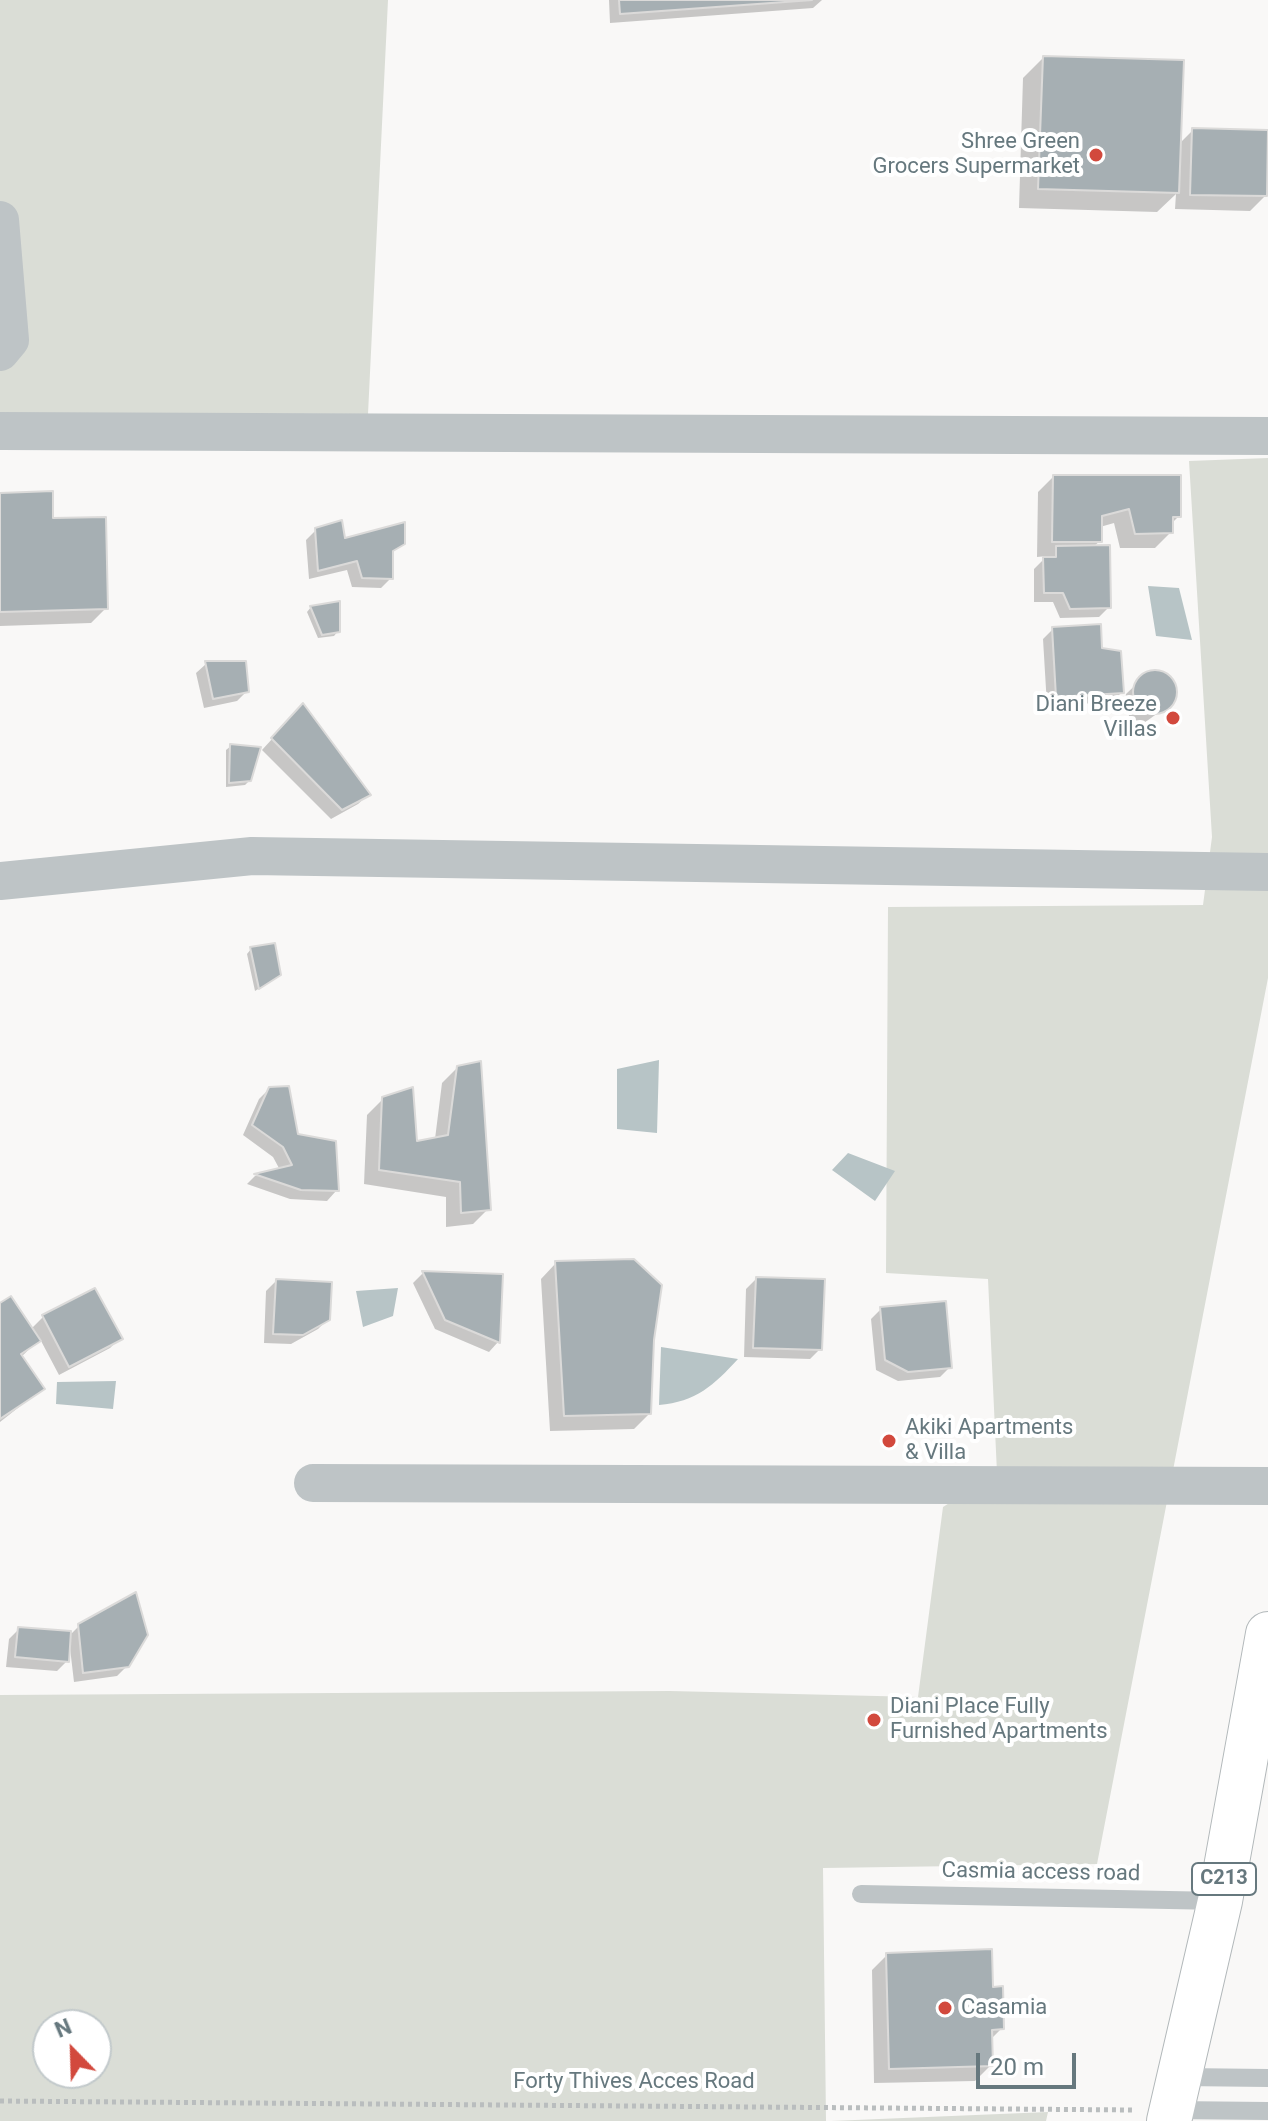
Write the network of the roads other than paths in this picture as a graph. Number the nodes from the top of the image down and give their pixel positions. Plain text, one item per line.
1 (0, 220) edge
2 (0, 352) edge
3 (0, 431) edge
4 (1268, 436) edge
5 (1268, 872) edge
6 (0, 881) edge
7 (313, 1483) dead end
8 (1268, 1486) edge
9 (1268, 1634) edge
10 (861, 1894) dead end
11 (1220, 1901) junction
12 (1268, 2078) edge
13 (1174, 2103) edge
14 (1268, 2111) edge

1 - 2 street
3 - 4 street
5 - 6 street
7 - 8 street
9 - 11 main road, C213
10 - 11 lane, Casmia access road
11 - 13 main road, C213
12 - 13 lane
13 - 14 lane

